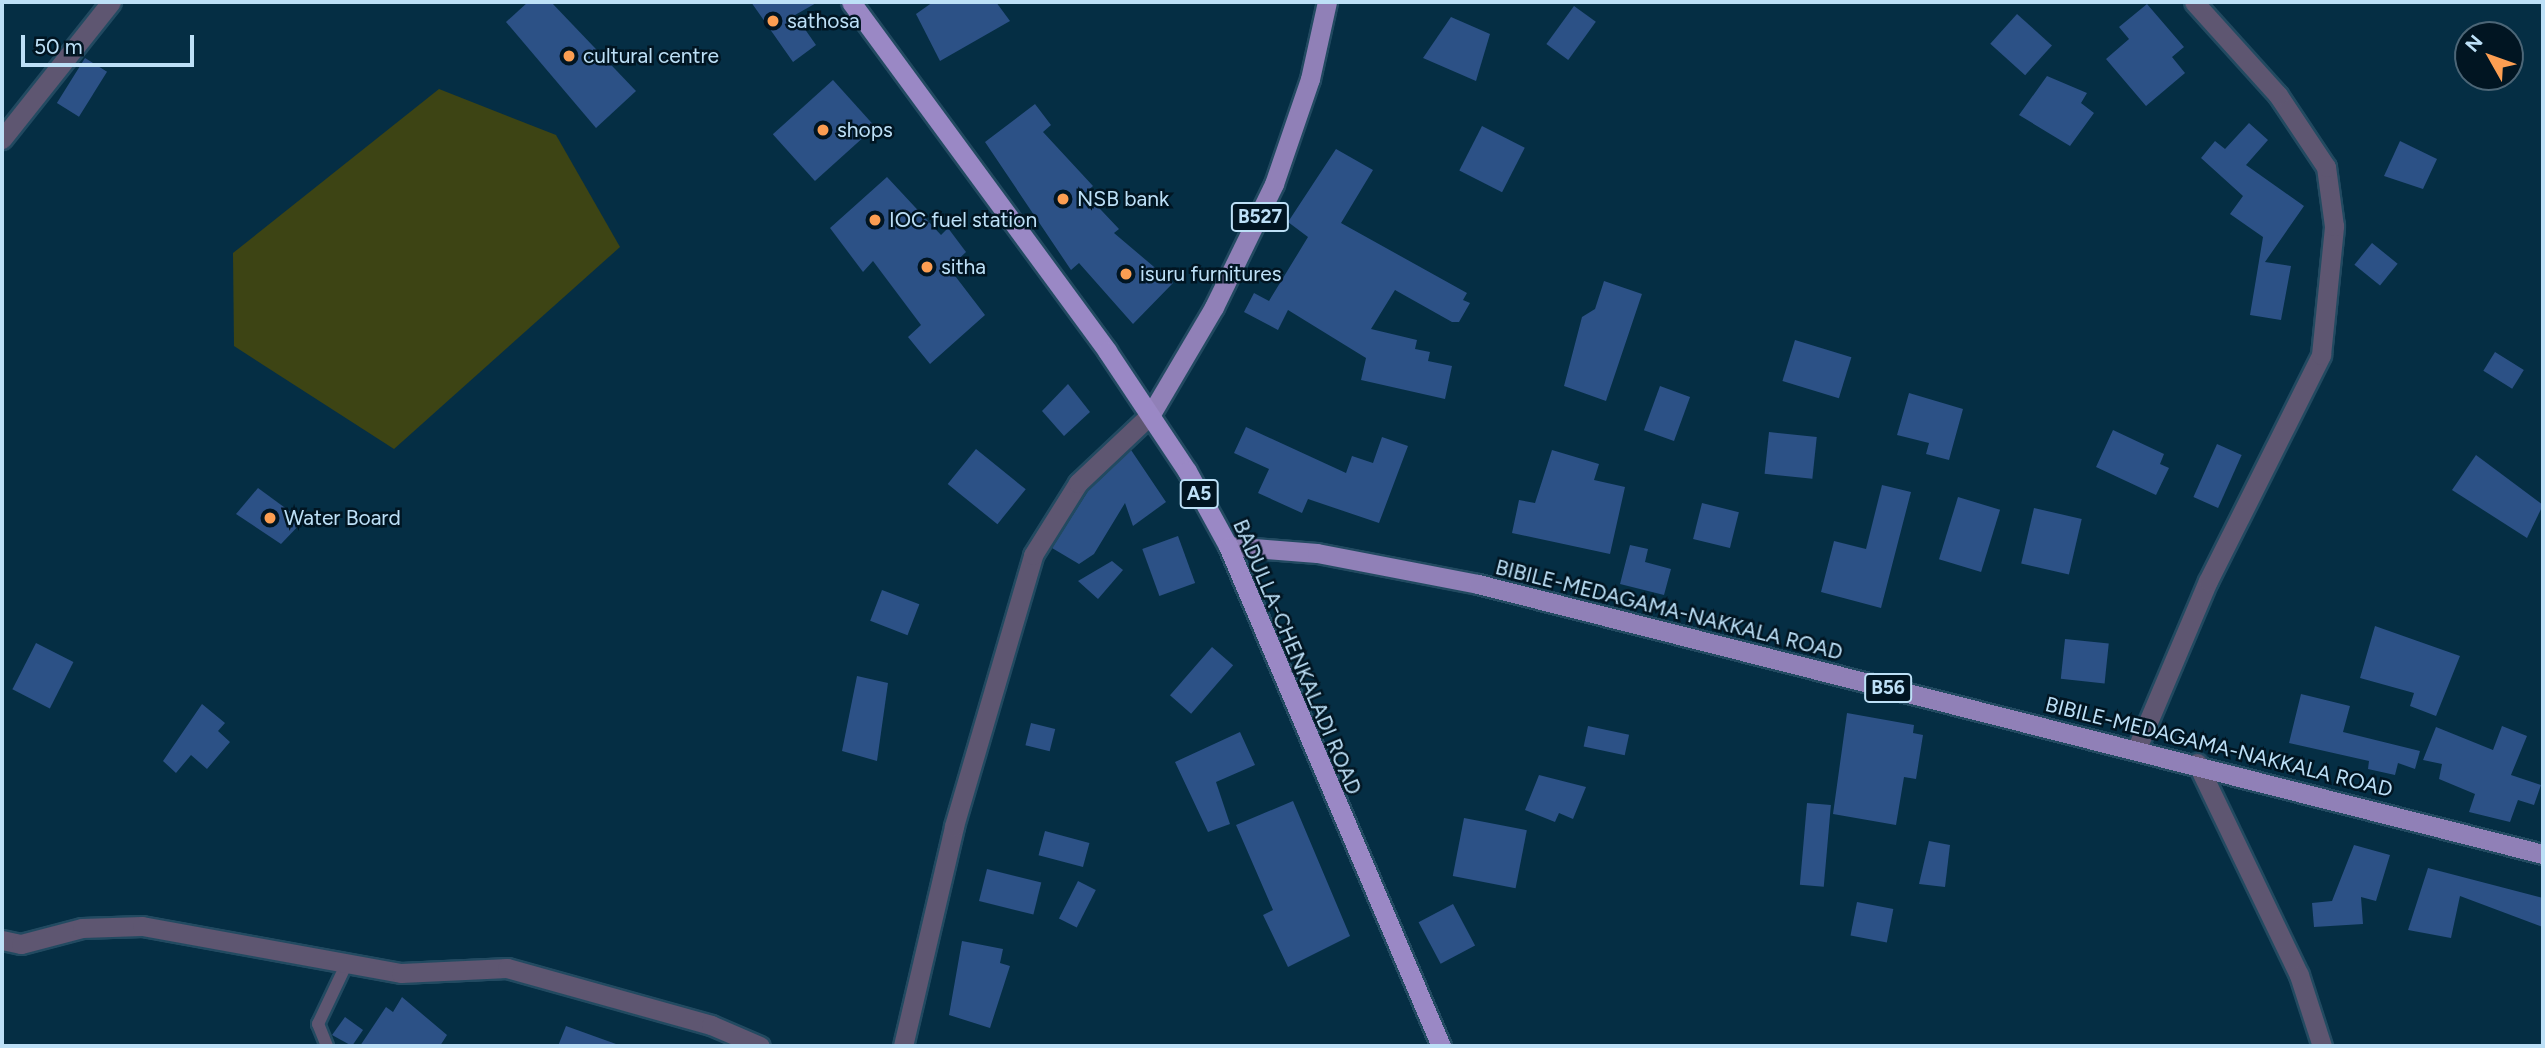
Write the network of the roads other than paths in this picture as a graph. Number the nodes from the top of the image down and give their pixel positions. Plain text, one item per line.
1 (111, 2) edge
2 (850, 2) edge
3 (1327, 2) edge
4 (2194, 2) edge
5 (2, 139) edge
6 (1151, 414) junction
7 (1228, 546) junction
8 (2137, 748) junction
9 (2197, 763) junction
10 (2543, 855) edge
11 (2, 940) edge
12 (346, 965) junction
13 (327, 1046) edge
14 (760, 1046) edge
15 (903, 1046) edge
16 (1441, 1046) edge
17 (2322, 1046) edge

1 - 5 street
2 - 6 highway, BADULLA-CHENKALADI ROAD / A5
3 - 6 main road, B527
4 - 8 street
6 - 7 highway, BADULLA-CHENKALADI ROAD / A5
6 - 15 street
7 - 8 main road, BIBILE-MEDAGAMA-NAKKALA ROAD / B56
7 - 16 highway, BADULLA-CHENKALADI ROAD / A5
8 - 9 main road, BIBILE-MEDAGAMA-NAKKALA ROAD / B56
9 - 10 main road, BIBILE-MEDAGAMA-NAKKALA ROAD / B56
9 - 17 street
11 - 12 street
12 - 13 lane
12 - 14 street

